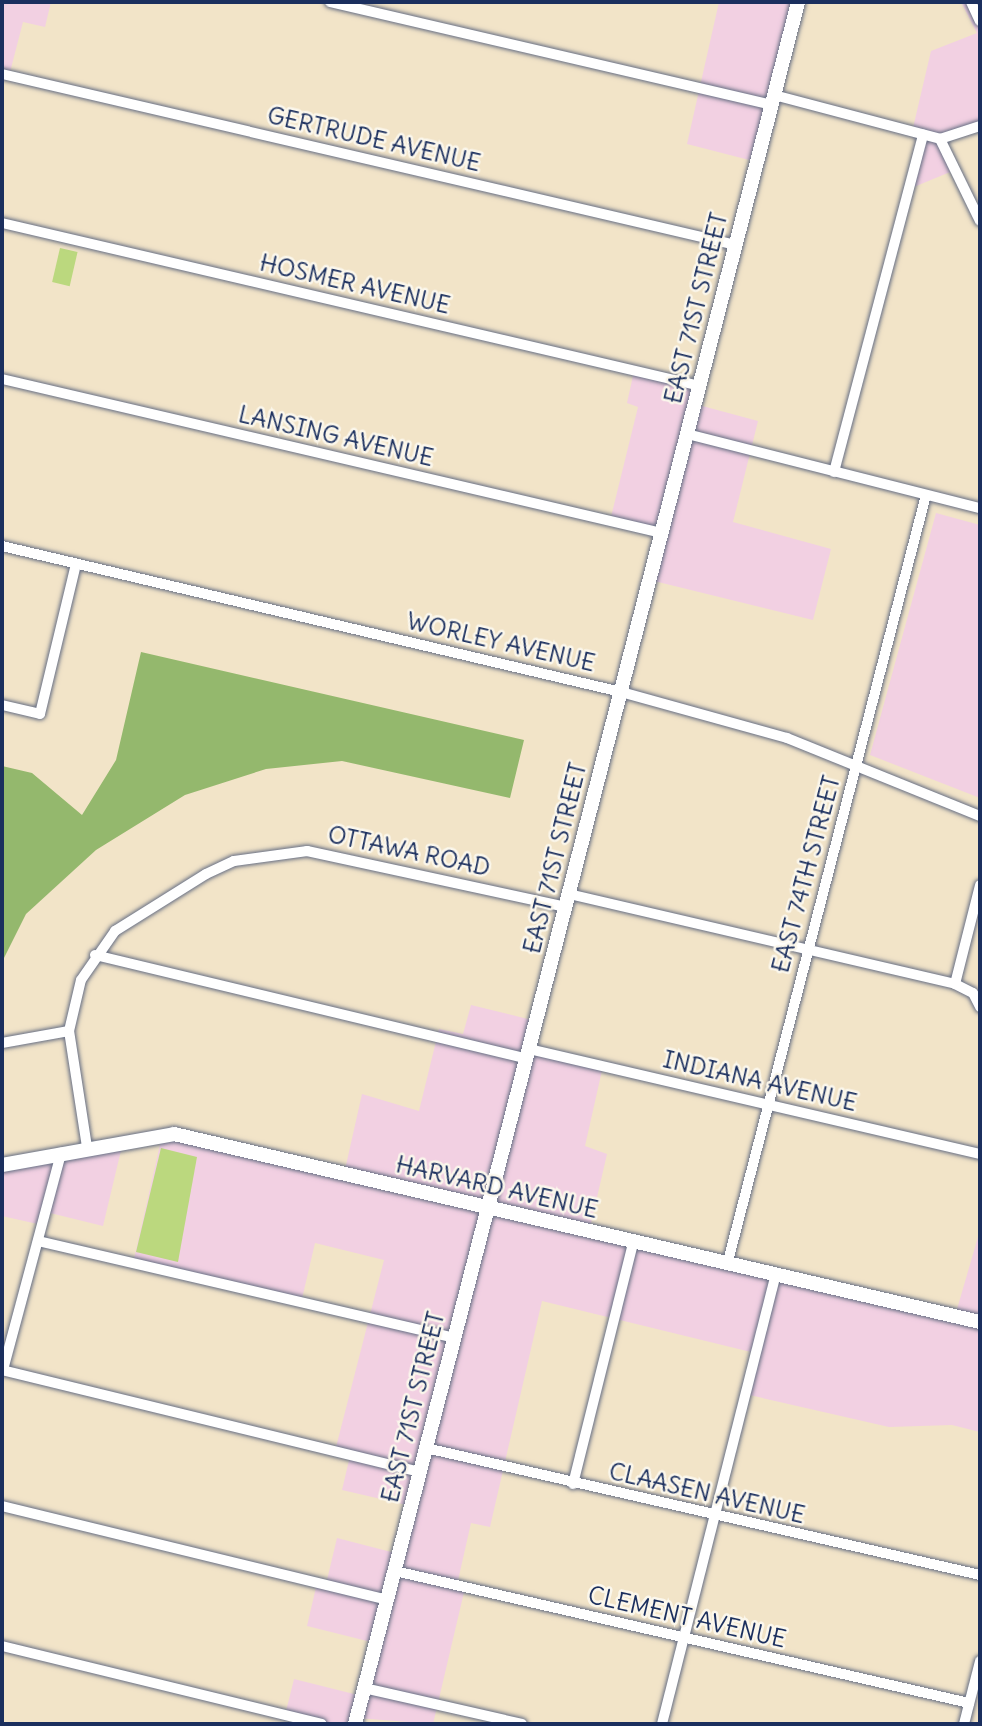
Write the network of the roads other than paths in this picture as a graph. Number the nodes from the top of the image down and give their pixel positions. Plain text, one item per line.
1 (330, 2) edge
2 (798, 2) edge
3 (971, 2) edge
4 (980, 21) edge
5 (2, 75) edge
6 (773, 100) junction
7 (980, 126) edge
8 (923, 135) junction
9 (940, 139) junction
10 (980, 221) edge
11 (2, 223) edge
12 (736, 245) junction
13 (2, 379) edge
14 (700, 386) junction
15 (687, 434) junction
16 (834, 472) junction
17 (926, 495) junction
18 (980, 508) edge
19 (662, 533) junction
20 (2, 546) edge
21 (76, 564) junction
22 (621, 692) junction
23 (2, 705) edge
24 (856, 765) junction
25 (980, 816) edge
26 (980, 885) edge
27 (567, 901) junction
28 (808, 950) junction
29 (95, 955) junction
30 (955, 984) junction
31 (980, 1007) edge
32 (69, 1031) junction
33 (2, 1043) edge
34 (528, 1054) junction
35 (768, 1104) junction
36 (87, 1147) junction
37 (61, 1153) junction
38 (980, 1154) edge
39 (2, 1165) edge
40 (488, 1209) junction
41 (38, 1241) junction
42 (633, 1243) junction
43 (727, 1265) junction
44 (775, 1276) junction
45 (980, 1322) edge
46 (454, 1338) junction
47 (2, 1370) edge
48 (426, 1448) junction
49 (420, 1472) junction
50 (573, 1484) junction
51 (2, 1506) edge
52 (713, 1517) junction
53 (395, 1571) junction
54 (980, 1575) edge
55 (387, 1600) junction
56 (685, 1639) junction
57 (2, 1646) edge
58 (980, 1661) edge
59 (364, 1688) junction
60 (969, 1703) junction
61 (322, 1724) edge
62 (355, 1724) edge
63 (522, 1724) edge
64 (662, 1724) edge
65 (964, 1724) edge

1 - 6 street
2 - 6 main road, EAST 71ST STREET
3 - 4 street
5 - 12 street, GERTRUDE AVENUE
6 - 8 street
6 - 12 main road, EAST 71ST STREET
7 - 9 street
8 - 9 street
8 - 16 street
9 - 10 street
11 - 14 street, HOSMER AVENUE
12 - 14 main road, EAST 71ST STREET
13 - 19 street, LANSING AVENUE
14 - 15 main road, EAST 71ST STREET
15 - 16 street
15 - 19 main road, EAST 71ST STREET
16 - 17 street
17 - 18 street
17 - 24 street, EAST 74TH STREET
19 - 22 main road, EAST 71ST STREET
20 - 21 street, WORLEY AVENUE
21 - 22 street, WORLEY AVENUE
21 - 23 street
22 - 24 street, WORLEY AVENUE
22 - 27 main road, EAST 71ST STREET
24 - 25 street, WORLEY AVENUE
24 - 28 street, EAST 74TH STREET
26 - 30 street
27 - 28 street, OTTAWA ROAD
27 - 29 street, OTTAWA ROAD
27 - 34 main road, EAST 71ST STREET
28 - 30 street, OTTAWA ROAD
28 - 35 street, EAST 74TH STREET
29 - 32 street, OTTAWA ROAD
29 - 34 street, INDIANA AVENUE
30 - 31 street, OTTAWA ROAD
32 - 33 street
32 - 36 street, OTTAWA ROAD
34 - 35 street, INDIANA AVENUE
34 - 40 main road, EAST 71ST STREET
35 - 38 street, INDIANA AVENUE
35 - 43 street, EAST 74TH STREET
36 - 37 main road, HARVARD AVENUE
36 - 40 main road, HARVARD AVENUE
37 - 39 main road, HARVARD AVENUE
37 - 41 street
40 - 42 main road, HARVARD AVENUE
40 - 46 main road, EAST 71ST STREET
41 - 46 street
41 - 47 street
42 - 43 main road, HARVARD AVENUE
42 - 50 street
43 - 44 main road, HARVARD AVENUE
44 - 45 main road, HARVARD AVENUE
44 - 52 street
46 - 48 main road, EAST 71ST STREET
47 - 49 street
48 - 49 main road, EAST 71ST STREET
48 - 50 street, CLAASEN AVENUE
49 - 53 main road, EAST 71ST STREET
50 - 52 street, CLAASEN AVENUE
51 - 55 street
52 - 54 street, CLAASEN AVENUE
52 - 56 street
53 - 55 main road, EAST 71ST STREET
53 - 56 street, CLEMENT AVENUE
55 - 59 main road, EAST 71ST STREET
56 - 60 street, CLEMENT AVENUE
56 - 64 street
57 - 61 street
58 - 60 street
59 - 62 main road, EAST 71ST STREET
59 - 63 street
60 - 65 street

